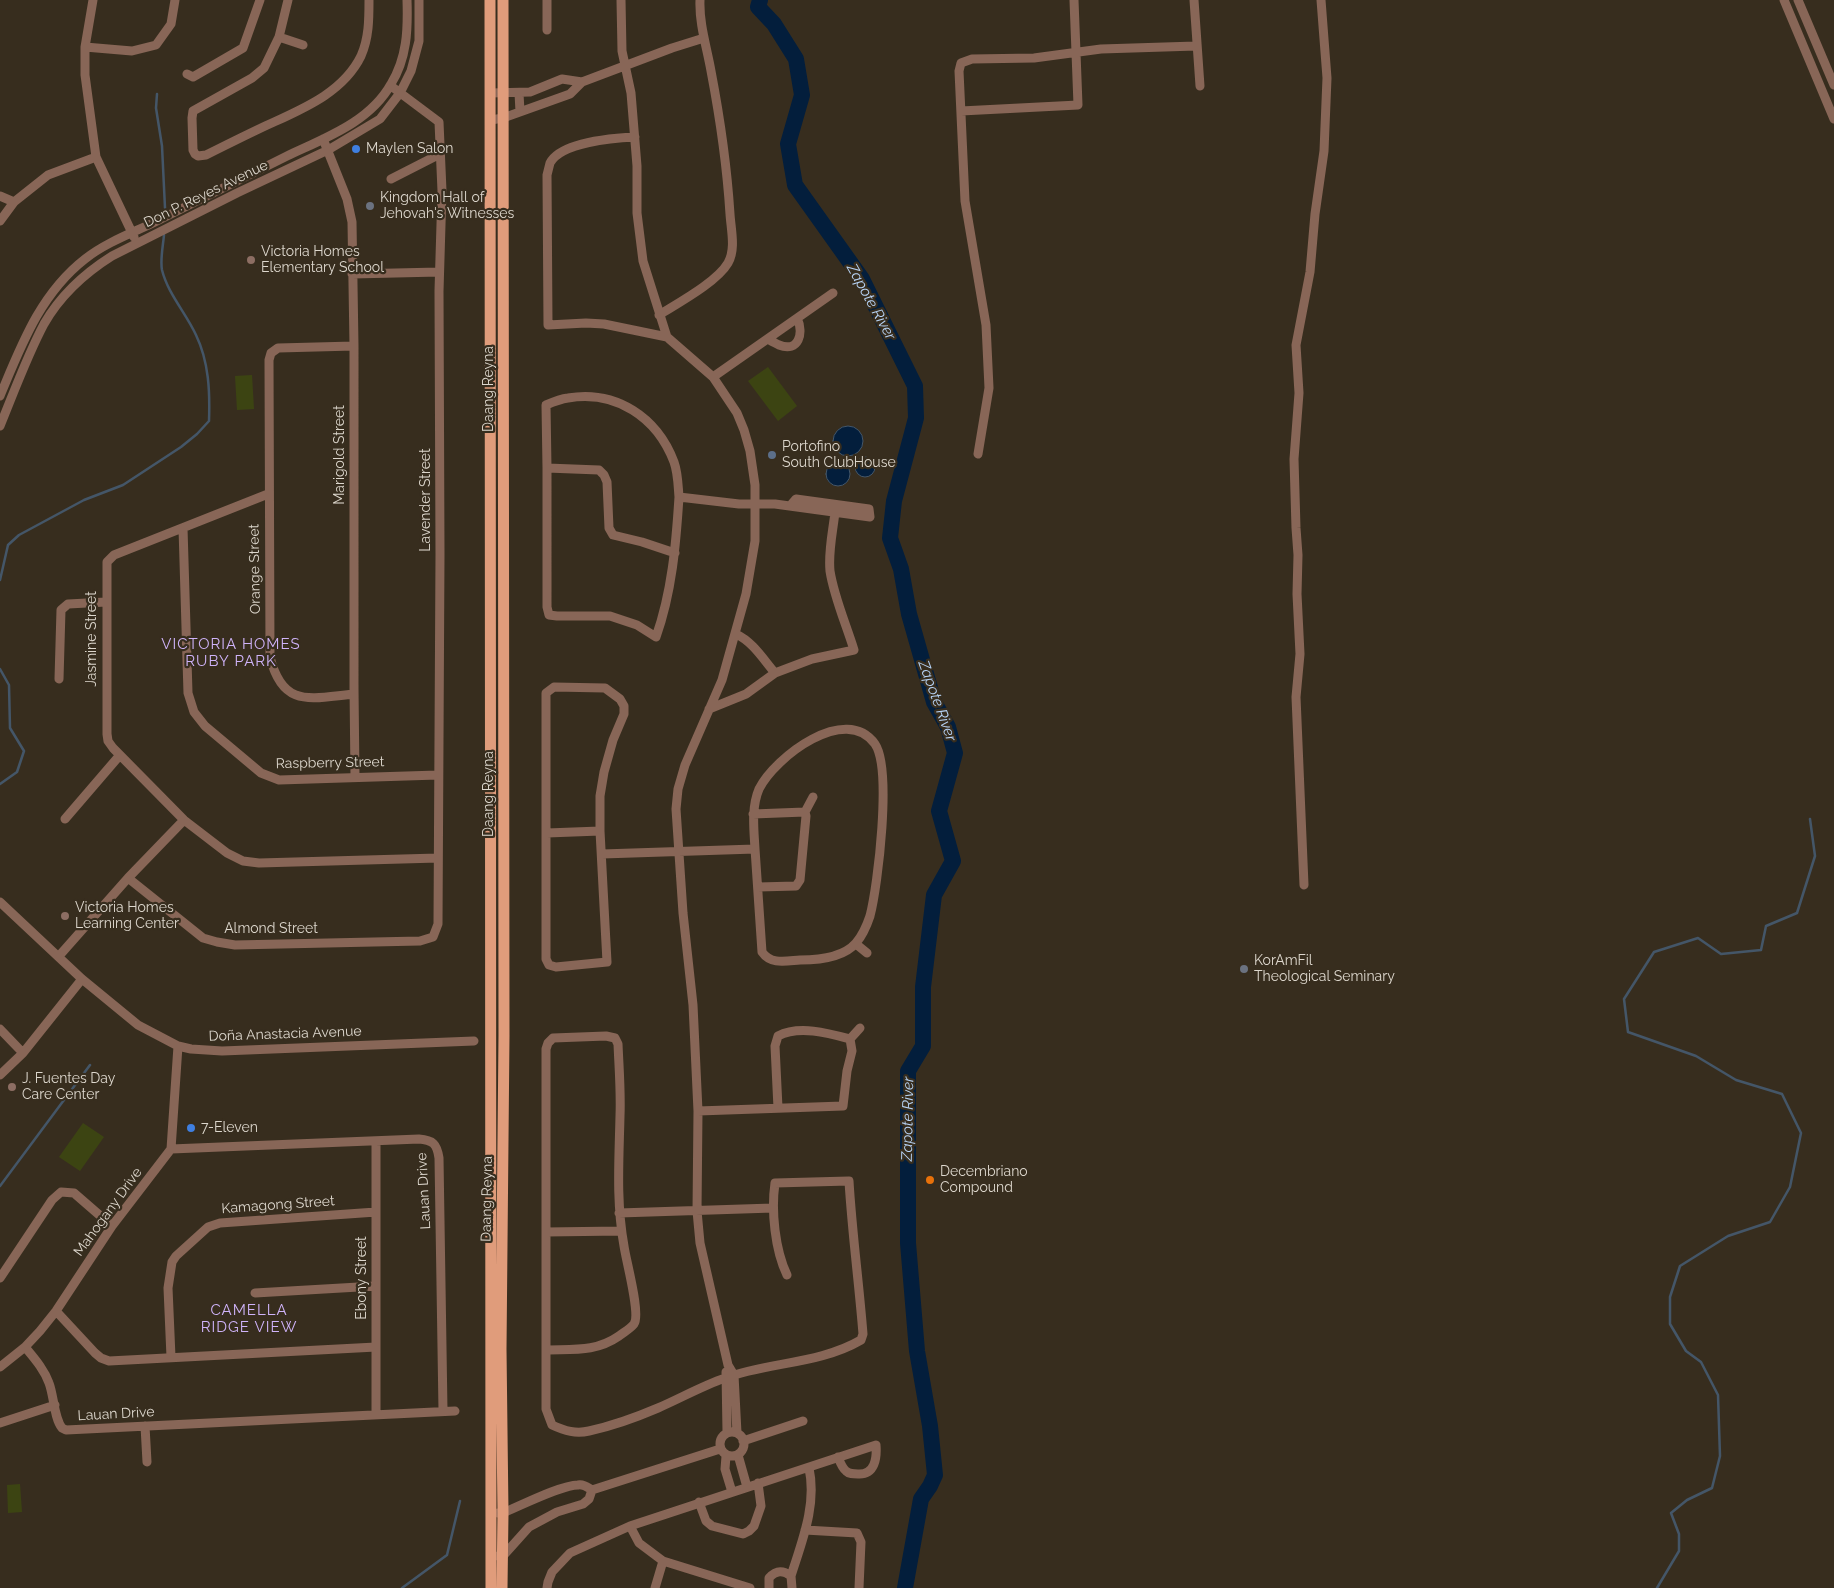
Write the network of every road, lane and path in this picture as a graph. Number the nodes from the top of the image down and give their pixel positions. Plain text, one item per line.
1 (94, 0) edge
2 (175, 0) edge
3 (260, 0) edge
4 (288, 0) edge
5 (369, 0) edge
6 (407, 0) edge
7 (419, 0) edge
8 (490, 0) edge
9 (503, 0) edge
10 (547, 0) edge
11 (621, 0) edge
12 (700, 0) edge
13 (1074, 0) edge
14 (1194, 0) edge
15 (1321, 0) edge
16 (1784, 0) edge
17 (1798, 0) edge
18 (547, 30) dead end
19 (279, 37) junction
20 (704, 38) junction
21 (303, 45) dead end
22 (1196, 46) junction
23 (85, 47) junction
24 (1076, 54) junction
25 (624, 67) junction
26 (187, 74) dead end
27 (582, 82) junction
28 (1834, 85) edge
29 (391, 86) junction
30 (546, 86) junction
31 (1200, 86) dead end
32 (400, 93) junction
33 (490, 93) junction
34 (503, 93) junction
35 (519, 93) junction
36 (550, 102) junction
37 (961, 111) junction
38 (520, 112) junction
39 (503, 118) junction
40 (1834, 119) edge
41 (490, 120) junction
42 (635, 136) junction
43 (323, 139) junction
44 (328, 150) junction
45 (440, 154) junction
46 (96, 157) junction
47 (391, 179) dead end
48 (0, 196) edge
49 (14, 202) junction
50 (0, 221) edge
51 (132, 233) junction
52 (138, 244) junction
53 (439, 272) junction
54 (352, 274) junction
55 (832, 293) dead end
56 (659, 315) junction
57 (798, 318) junction
58 (666, 337) junction
59 (768, 339) junction
60 (354, 346) junction
61 (713, 377) junction
62 (0, 396) edge
63 (0, 426) edge
64 (978, 454) dead end
65 (547, 468) junction
66 (268, 494) junction
67 (679, 496) junction
68 (756, 503) junction
69 (790, 506) junction
70 (835, 512) junction
71 (183, 528) junction
72 (675, 553) junction
73 (106, 602) junction
74 (736, 634) junction
75 (775, 673) junction
76 (59, 679) dead end
77 (354, 694) junction
78 (710, 709) junction
79 (120, 756) junction
80 (438, 775) junction
81 (355, 777) junction
82 (813, 797) dead end
83 (804, 812) junction
84 (753, 814) junction
85 (65, 820) dead end
86 (184, 820) junction
87 (600, 831) junction
88 (547, 833) junction
89 (755, 849) junction
90 (678, 853) junction
91 (602, 854) junction
92 (438, 858) junction
93 (128, 878) junction
94 (1304, 885) dead end
95 (758, 887) junction
96 (0, 902) edge
97 (433, 937) joint
98 (856, 944) junction
99 (867, 953) dead end
100 (59, 956) junction
101 (82, 979) junction
102 (860, 1028) dead end
103 (0, 1029) edge
104 (490, 1035) junction
105 (504, 1035) junction
106 (850, 1039) junction
107 (474, 1041) dead end
108 (178, 1046) junction
109 (23, 1053) junction
110 (0, 1074) edge
111 (778, 1108) junction
112 (698, 1110) junction
113 (376, 1141) junction
114 (171, 1149) junction
115 (773, 1208) junction
116 (697, 1210) junction
117 (376, 1212) junction
118 (619, 1213) junction
119 (112, 1226) junction
120 (621, 1231) junction
121 (546, 1232) junction
122 (787, 1275) dead end
123 (0, 1278) edge
124 (376, 1286) junction
125 (255, 1293) dead end
126 (56, 1311) junction
127 (25, 1347) junction
128 (376, 1347) junction
129 (546, 1350) junction
130 (172, 1357) junction
131 (0, 1367) edge
132 (729, 1376) junction
133 (55, 1405) junction
134 (443, 1411) junction
135 (455, 1411) dead end
136 (376, 1415) junction
137 (803, 1422) dead end
138 (0, 1423) edge
139 (145, 1426) junction
140 (727, 1432) junction
141 (737, 1433) junction
142 (743, 1441) junction
143 (723, 1452) junction
144 (738, 1455) junction
145 (838, 1457) dead end
146 (147, 1462) dead end
147 (809, 1468) junction
148 (758, 1483) junction
149 (747, 1487) junction
150 (592, 1490) junction
151 (732, 1492) junction
152 (699, 1502) junction
153 (490, 1513) junction
154 (503, 1513) junction
155 (630, 1526) junction
156 (805, 1530) junction
157 (497, 1557) junction
158 (663, 1561) junction
159 (791, 1576) junction
160 (490, 1588) edge
161 (502, 1588) edge
162 (547, 1588) edge
163 (655, 1588) edge
164 (750, 1588) edge
165 (769, 1588) edge
166 (792, 1588) edge
167 (859, 1588) edge

1 - 23 street
2 - 23 street
3 - 26 street
4 - 19 street
5 - 19 street
6 - 29 street, Don P. Reyes Avenue
7 - 32 street, Don P. Reyes Avenue
8 - 33 main road, Daang Reyna
9 - 34 main road, Daang Reyna
10 - 18 street
11 - 25 street
12 - 20 street
13 - 24 street
14 - 22 street
15 - 94 street
16 - 40 street
17 - 28 street
19 - 21 street
20 - 25 street
20 - 56 street
22 - 24 street
22 - 31 street
23 - 46 street
24 - 37 street
24 - 37 street
25 - 27 street
25 - 42 street
27 - 30 street
27 - 36 street
29 - 32 street, Lavender Street
29 - 43 street, Don P. Reyes Avenue
30 - 35 street
30 - 36 street
32 - 44 street, Don P. Reyes Avenue
32 - 45 street, Lavender Street
33 - 34 street
33 - 41 main road, Daang Reyna
34 - 35 street
34 - 39 main road, Daang Reyna
35 - 38 street
36 - 38 street
37 - 64 street
38 - 39 street
39 - 41 street
39 - 105 main road, Daang Reyna
41 - 104 main road, Daang Reyna
42 - 56 street
42 - 58 street
43 - 44 street, Marigold Street
43 - 51 street, Don P. Reyes Avenue
44 - 52 street, Don P. Reyes Avenue
44 - 54 street, Marigold Street
45 - 47 street
45 - 53 street, Lavender Street
46 - 49 street
46 - 51 street
48 - 49 street
49 - 50 street
51 - 52 street
51 - 62 street, Don P. Reyes Avenue
52 - 63 street, Don P. Reyes Avenue
53 - 54 street
53 - 80 street, Lavender Street
54 - 60 street, Marigold Street
55 - 57 street
56 - 58 street
57 - 59 street
57 - 59 street
58 - 61 street
59 - 61 street
60 - 66 street
60 - 77 street, Marigold Street
61 - 68 street
65 - 67 street
65 - 72 street
65 - 72 street
66 - 71 street, Jasmine Street
66 - 77 street, Orange Street
67 - 68 street
67 - 72 street
68 - 69 street
68 - 74 street
69 - 70 street
69 - 70 street
70 - 75 street
71 - 73 street, Jasmine Street
71 - 81 street, Raspberry Street
73 - 76 street
73 - 79 street, Jasmine Street
74 - 75 street
74 - 78 street
75 - 78 street
77 - 81 street, Marigold Street
78 - 90 street
79 - 85 street
79 - 86 street, Jasmine Street
80 - 81 street, Raspberry Street
80 - 92 street, Lavender Street
82 - 83 street
83 - 84 street
83 - 95 street
84 - 89 street
84 - 98 street
86 - 92 street, Jasmine Street
86 - 93 street
87 - 88 street
87 - 88 street
87 - 91 street
88 - 91 street
89 - 90 street
89 - 95 street
90 - 91 street
90 - 112 street
92 - 97 street, Lavender Street
93 - 97 street, Almond Street
93 - 100 street
95 - 98 street
96 - 100 street, Doña Anastacia Avenue
98 - 99 street
100 - 101 street, Doña Anastacia Avenue
101 - 108 street, Doña Anastacia Avenue
101 - 109 street
102 - 106 street
103 - 109 street
104 - 105 main road
104 - 153 main road, Daang Reyna
105 - 154 main road, Daang Reyna
106 - 111 street
106 - 111 street
107 - 108 street, Doña Anastacia Avenue
108 - 114 street
109 - 110 street
111 - 112 street
112 - 116 street
113 - 114 street, Lauan Drive
113 - 117 street, Ebony Street
113 - 134 street, Lauan Drive
114 - 119 street, Mahogany Drive
115 - 116 street
115 - 122 street
115 - 132 street
116 - 118 street
116 - 132 street
117 - 124 street, Ebony Street
117 - 130 street, Kamagong Street
118 - 120 street
118 - 121 street
119 - 123 street
119 - 126 street, Mahogany Drive
120 - 121 street
120 - 129 street
121 - 129 street
124 - 125 street
124 - 128 street, Ebony Street
126 - 127 street, Mahogany Drive
126 - 130 street
127 - 131 street, Mahogany Drive
127 - 133 street, Lauan Drive
128 - 130 street
128 - 136 street, Ebony Street
129 - 132 street
132 - 140 street
132 - 141 street
133 - 138 street
133 - 139 street, Lauan Drive
134 - 135 street, Lauan Drive
134 - 136 street, Lauan Drive
136 - 139 street, Lauan Drive
137 - 142 street
139 - 146 street
140 - 141 street
140 - 143 street
141 - 142 street
142 - 144 street
143 - 144 street
143 - 150 street
143 - 151 street
144 - 149 street
145 - 147 street
147 - 148 street
147 - 156 street
148 - 149 street
148 - 152 street
149 - 151 street
150 - 154 street
150 - 157 street
151 - 152 street
152 - 155 street
153 - 154 street
153 - 157 main road, Daang Reyna
154 - 157 main road, Daang Reyna
155 - 158 street
155 - 162 street
156 - 159 street
156 - 167 street
157 - 160 main road, Daang Reyna
157 - 161 main road, Daang Reyna
158 - 163 street
158 - 164 street
159 - 165 street
159 - 166 street

